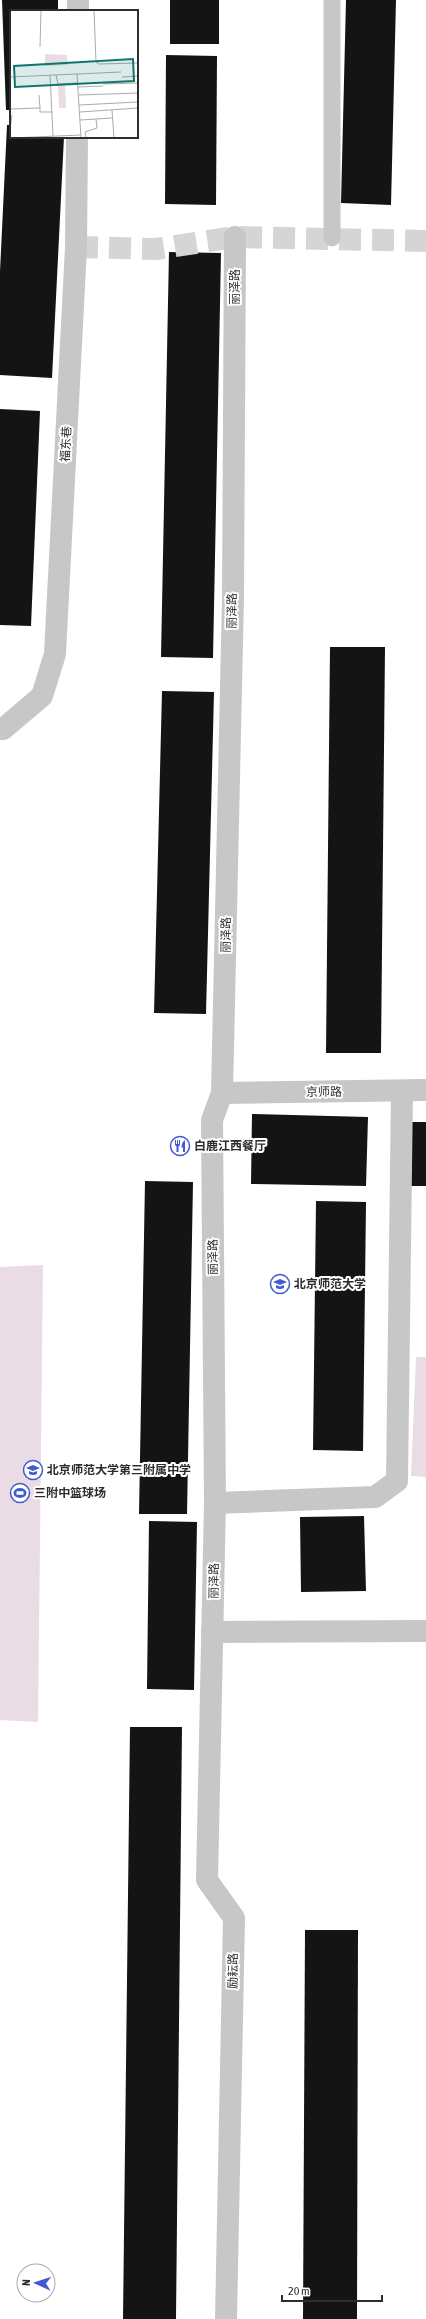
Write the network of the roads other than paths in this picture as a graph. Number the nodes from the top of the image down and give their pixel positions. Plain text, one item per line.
1 (332, 0) edge
2 (77, 138) edge
3 (235, 237) dead end
4 (332, 238) dead end
5 (0, 728) edge
6 (426, 1090) edge
7 (402, 1091) junction
8 (222, 1093) junction
9 (215, 1503) junction
10 (426, 1631) edge
11 (212, 1632) junction
12 (226, 2319) edge

1 - 4 lane
2 - 5 street, 福东巷
3 - 8 street, 丽泽路
6 - 7 street, 京师路
7 - 8 street, 京师路
7 - 9 street
8 - 9 street, 丽泽路
9 - 11 street, 丽泽路
10 - 11 street
11 - 12 street, 励耘路

